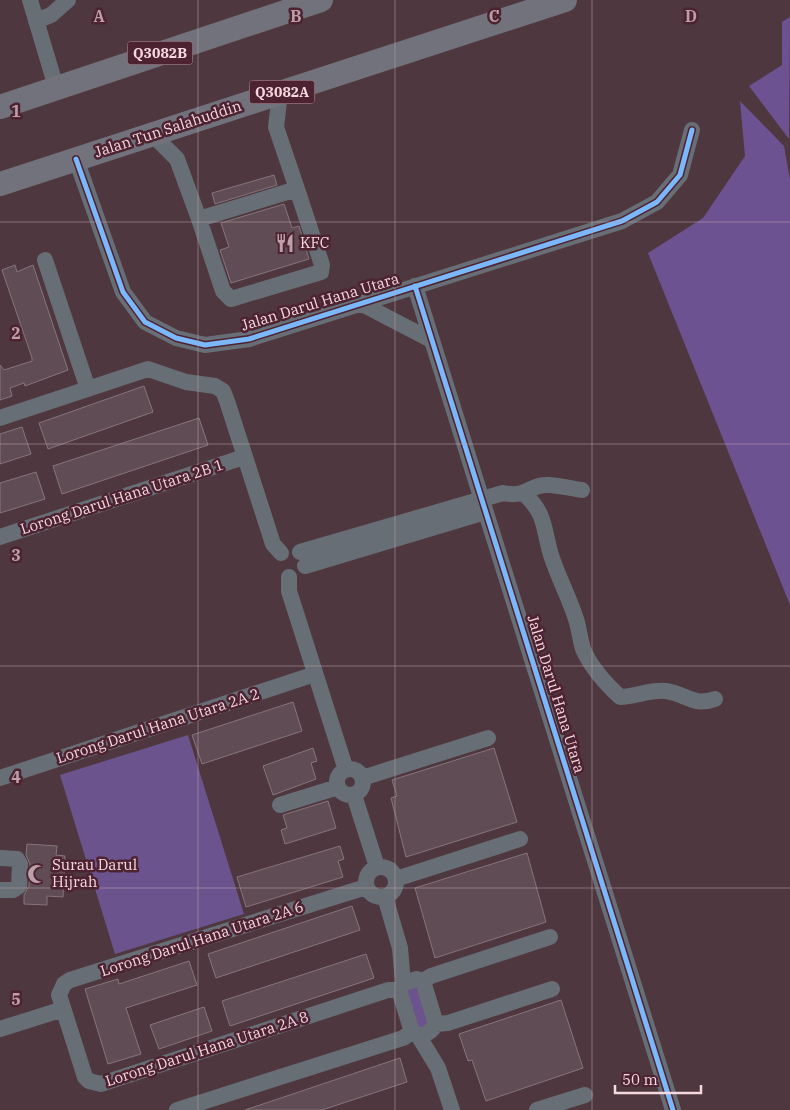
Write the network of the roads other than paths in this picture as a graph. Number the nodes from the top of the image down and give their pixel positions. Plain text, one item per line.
1 (30, 0) edge
2 (321, 0) edge
3 (565, 0) edge
4 (67, 1) edge
5 (36, 20) junction
6 (56, 87) junction
7 (280, 93) junction
8 (0, 107) edge
9 (692, 130) dead end
10 (152, 134) junction
11 (76, 159) junction
12 (0, 184) edge
13 (297, 189) junction
14 (199, 219) junction
15 (45, 260) dead end
16 (415, 286) junction
17 (360, 303) junction
18 (431, 340) junction
19 (88, 389) junction
20 (0, 418) edge
21 (244, 457) junction
22 (582, 490) dead end
23 (524, 494) junction
24 (483, 505) junction
25 (0, 537) edge
26 (281, 553) junction
27 (303, 559) junction
28 (289, 577) junction
29 (315, 674) junction
30 (715, 699) dead end
31 (488, 738) dead end
32 (346, 770) junction
33 (0, 778) edge
34 (362, 778) junction
35 (338, 787) junction
36 (354, 795) junction
37 (280, 805) dead end
38 (520, 839) dead end
39 (0, 858) edge
40 (377, 868) junction
41 (396, 879) junction
42 (366, 886) junction
43 (1, 891) edge
44 (385, 897) junction
45 (550, 937) dead end
46 (411, 983) junction
47 (552, 988) dead end
48 (63, 1010) junction
49 (0, 1029) edge
50 (425, 1030) junction
51 (585, 1095) dead end
52 (177, 1110) edge
53 (452, 1110) edge
54 (537, 1110) edge
55 (674, 1110) edge

1 - 5 street
2 - 6 highway, Q3082B
3 - 7 highway, Jalan Tun Salahuddin / Q3082A
4 - 5 street
5 - 6 street
6 - 8 highway, Q3082B
7 - 10 highway, Jalan Tun Salahuddin / Q3082A
7 - 13 street
9 - 16 street, Jalan Darul Hana Utara
10 - 11 highway, Jalan Tun Salahuddin / Q3082A
10 - 14 street
11 - 12 highway, Jalan Tun Salahuddin / Q3082A
11 - 17 street, Jalan Darul Hana Utara
13 - 14 street
13 - 14 street
15 - 19 street
16 - 17 street, Jalan Darul Hana Utara
16 - 18 street, Jalan Darul Hana Utara
17 - 18 street
18 - 24 street, Jalan Darul Hana Utara
19 - 20 street
19 - 21 street
21 - 25 street, Lorong Darul Hana Utara 2B 1
21 - 26 street
22 - 23 street
23 - 24 street
23 - 30 street
24 - 27 street
24 - 55 street, Jalan Darul Hana Utara
26 - 27 street
26 - 28 street
27 - 28 street
28 - 29 street
29 - 32 street
29 - 33 street, Lorong Darul Hana Utara 2A 2
31 - 34 street
32 - 34 street
32 - 35 street
34 - 36 street
35 - 36 street
35 - 37 street
36 - 40 street
38 - 41 street
39 - 43 street
40 - 41 street
40 - 42 street
41 - 44 street
42 - 44 street
42 - 48 street, Lorong Darul Hana Utara 2A 6
44 - 46 street
45 - 46 street, Lorong Darul Hana Utara 2A 8
46 - 48 street, Lorong Darul Hana Utara 2A 8
46 - 50 street
46 - 50 street
47 - 50 street
48 - 49 street
50 - 52 street
50 - 53 street
51 - 54 street

